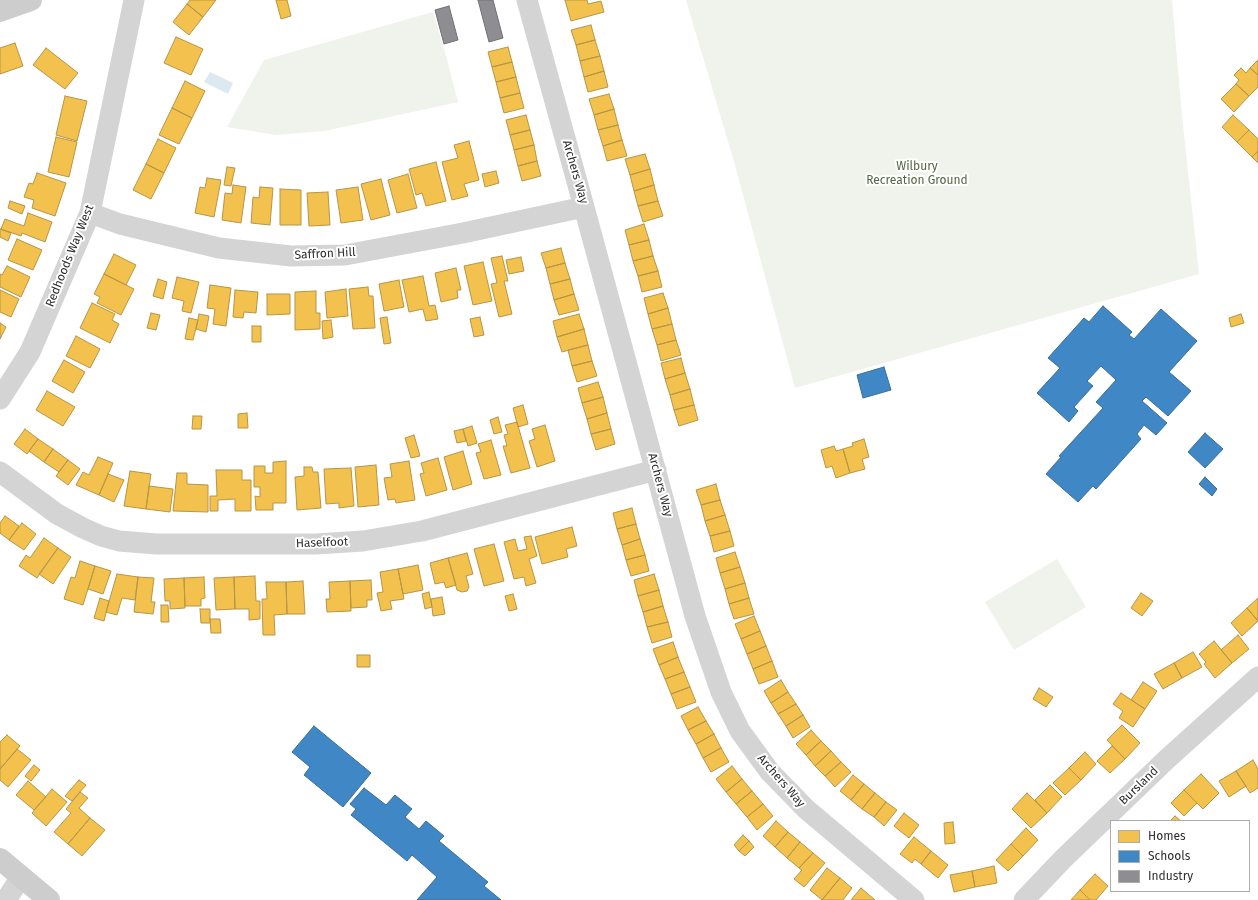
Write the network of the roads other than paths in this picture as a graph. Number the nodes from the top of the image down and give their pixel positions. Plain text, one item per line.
1 (31, 0) edge
2 (526, 0) edge
3 (130, 3) edge
4 (0, 11) edge
5 (584, 207) junction
6 (90, 213) junction
7 (0, 399) edge
8 (656, 470) junction
9 (0, 472) edge
10 (1258, 677) edge
11 (0, 859) edge
12 (21, 877) junction
13 (6, 900) edge
14 (49, 900) edge
15 (914, 900) edge
16 (1024, 900) edge

1 - 4 street
2 - 5 street, Archers Way
3 - 6 street, Redhoods Way West
5 - 6 street, Saffron Hill
5 - 8 street, Archers Way
6 - 7 street, Redhoods Way West
8 - 9 street, Haselfoot
8 - 15 street, Archers Way
10 - 16 street, Bursland
11 - 12 street
12 - 13 street
12 - 14 street

